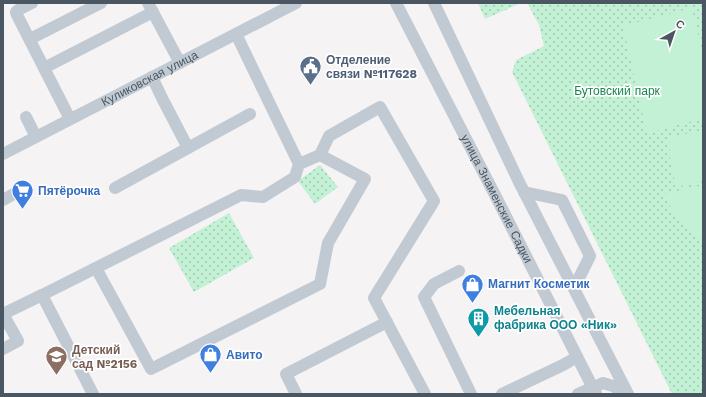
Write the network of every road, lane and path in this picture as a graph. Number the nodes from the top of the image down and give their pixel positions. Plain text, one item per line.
1 (32, 3) edge
2 (101, 3) edge
3 (296, 3) edge
4 (396, 3) edge
5 (434, 3) edge
6 (151, 7) edge
7 (236, 34) junction
8 (30, 39) junction
9 (180, 62) junction
10 (44, 68) junction
11 (152, 77) junction
12 (250, 114) dead end
13 (26, 117) dead end
14 (70, 119) junction
15 (36, 137) junction
16 (188, 148) junction
17 (3, 154) edge
18 (320, 154) junction
19 (299, 164) junction
20 (114, 188) dead end
21 (19, 191) dead end
22 (524, 192) junction
23 (3, 200) edge
24 (96, 268) junction
25 (459, 271) dead end
26 (574, 288) junction
27 (42, 295) junction
28 (3, 314) edge
29 (387, 322) junction
30 (3, 349) edge
31 (577, 357) junction
32 (594, 390) edge
33 (93, 394) edge
34 (296, 394) edge
35 (424, 394) edge
36 (471, 394) edge
37 (502, 394) edge
38 (578, 394) edge
39 (624, 394) edge
40 (628, 394) edge

1 - 8 street
2 - 8 street
3 - 7 street, Куликовская улица
4 - 31 street, улица Знаменские Садки
5 - 22 street
6 - 9 street
6 - 10 street
7 - 9 street, Куликовская улица
7 - 19 street
8 - 10 street
9 - 11 street, Куликовская улица
10 - 14 street
11 - 14 street, Куликовская улица
11 - 16 street
12 - 16 street
13 - 15 street
14 - 15 street, Куликовская улица
15 - 17 street, Куликовская улица
16 - 20 street
18 - 19 street
18 - 24 street
18 - 29 street
19 - 24 street
21 - 23 street
22 - 26 street
22 - 26 street
24 - 27 street
25 - 36 street
26 - 40 street
27 - 28 street
27 - 33 street
28 - 30 street
29 - 34 street
29 - 35 street
31 - 32 street, улица Знаменские Садки
31 - 37 street
32 - 38 street
32 - 39 street

